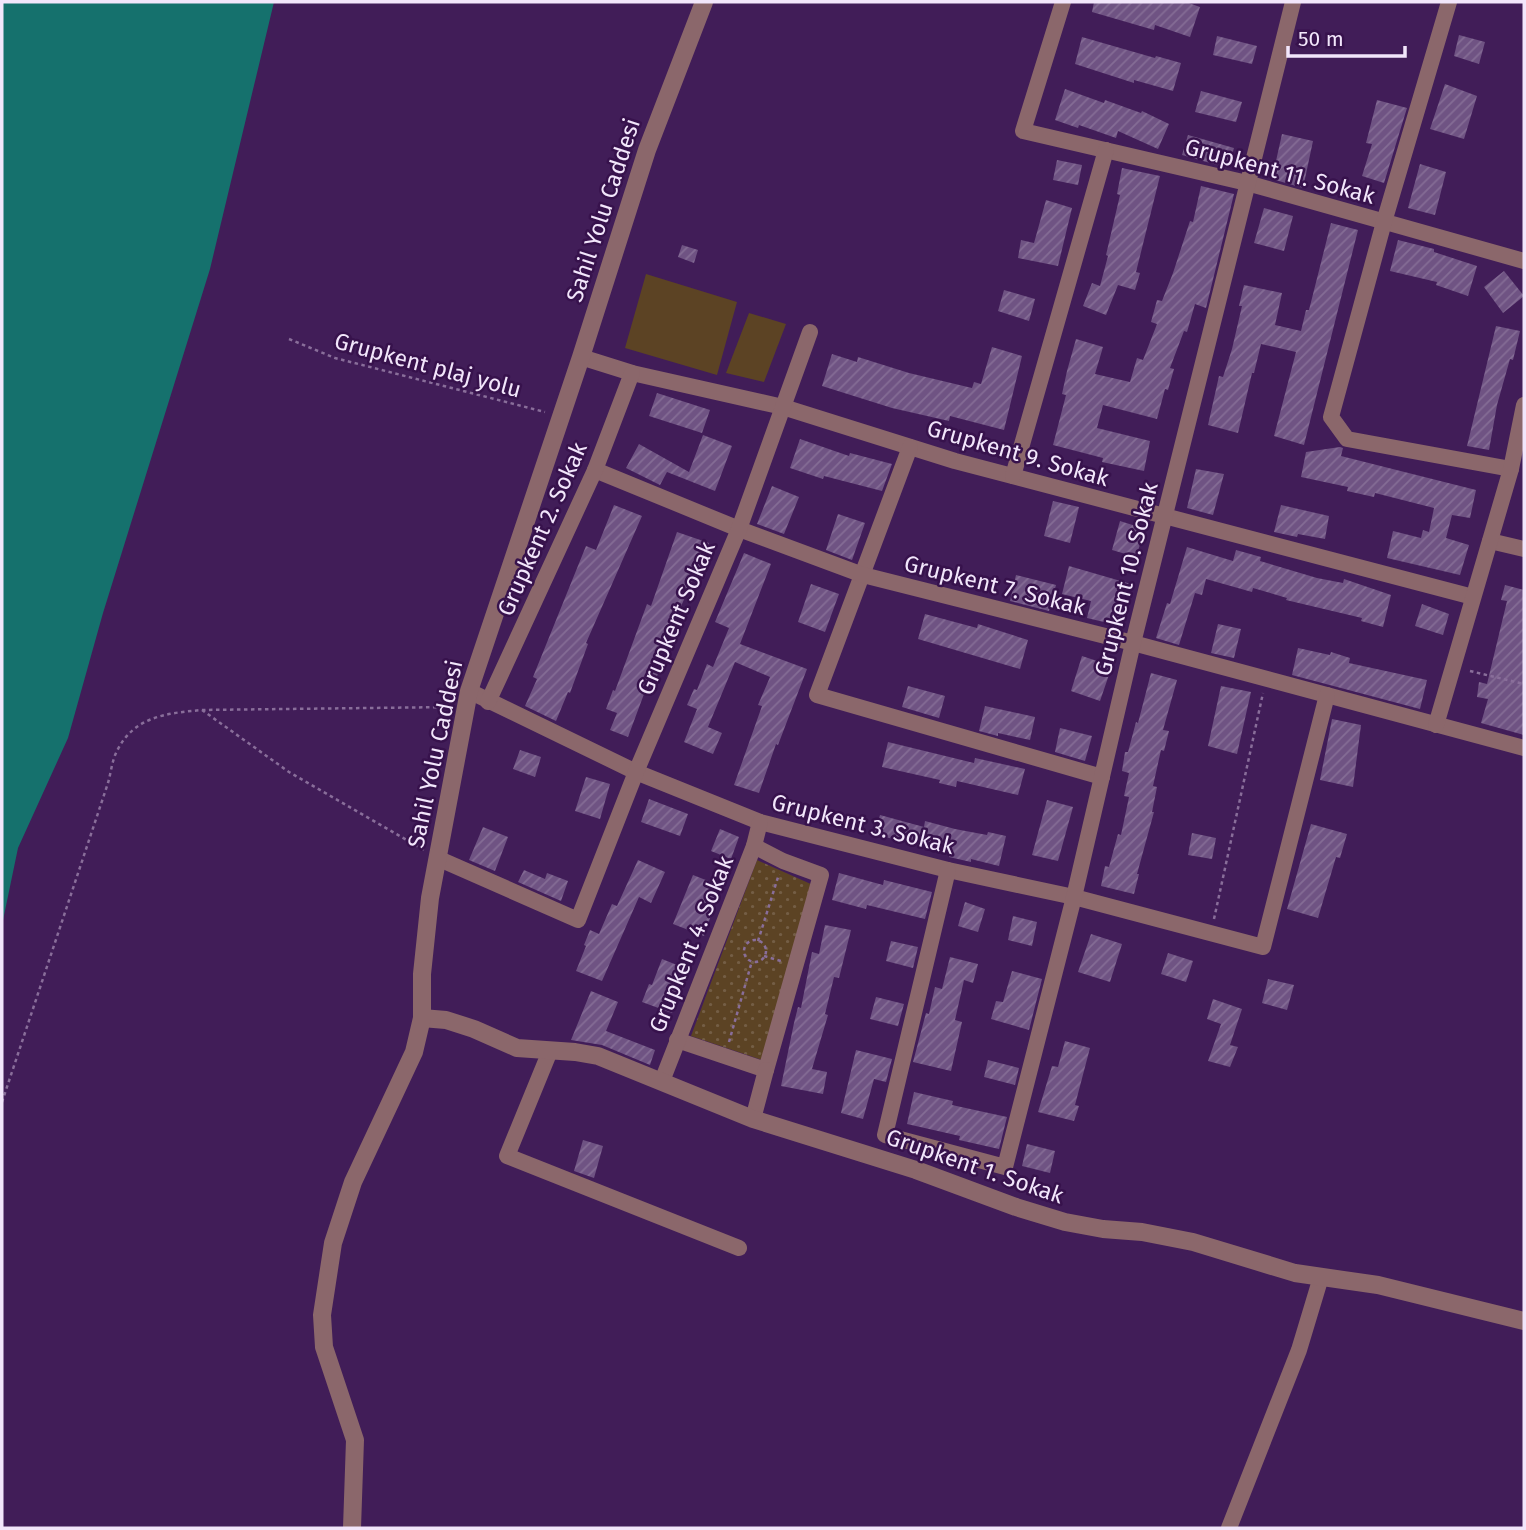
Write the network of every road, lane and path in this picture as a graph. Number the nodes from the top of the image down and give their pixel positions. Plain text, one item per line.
1 (704, 2) edge
2 (1063, 2) edge
3 (1293, 2) edge
4 (1449, 2) edge
5 (1106, 150) junction
6 (1247, 183) junction
7 (1384, 222) junction
8 (1524, 261) edge
9 (810, 332) dead end
10 (289, 340) dead end
11 (581, 357) junction
12 (632, 373) junction
13 (1524, 405) edge
14 (783, 407) junction
15 (561, 416) junction
16 (910, 447) junction
17 (1511, 469) junction
18 (594, 470) junction
19 (1013, 476) junction
20 (1164, 517) junction
21 (738, 529) junction
22 (1490, 541) junction
23 (1524, 549) edge
24 (863, 575) junction
25 (1473, 597) junction
26 (1133, 643) junction
27 (1453, 667) junction
28 (1266, 680) junction
29 (1524, 684) edge
30 (1326, 695) junction
31 (467, 699) junction
32 (488, 702) junction
33 (202, 710) junction
34 (1436, 725) junction
35 (1524, 748) edge
36 (636, 772) junction
37 (1102, 777) junction
38 (760, 822) junction
39 (754, 846) junction
40 (437, 858) junction
41 (783, 861) junction
42 (948, 870) junction
43 (1074, 897) junction
44 (1211, 934) junction
45 (758, 941) junction
46 (752, 961) junction
47 (422, 1018) junction
48 (677, 1040) junction
49 (550, 1051) junction
50 (725, 1058) junction
51 (766, 1070) junction
52 (662, 1081) junction
53 (2, 1102) edge
54 (753, 1119) junction
55 (739, 1248) dead end
56 (1321, 1277) junction
57 (1524, 1321) edge
58 (352, 1528) edge
59 (1229, 1528) edge

1 - 11 street, Sahil Yolu Caddesi
2 - 5 street, Grupkent 11. Sokak
3 - 6 street, Grupkent 10. Sokak
4 - 7 street
5 - 6 street, Grupkent 11. Sokak
5 - 19 street
6 - 7 street, Grupkent 11. Sokak
6 - 20 street, Grupkent 10. Sokak
7 - 8 street, Grupkent 11. Sokak
7 - 17 street
9 - 14 street, Grupkent Sokak
10 - 15 path, Grupkent plaj yolu
11 - 12 street, Grupkent 9. Sokak
11 - 15 street, Sahil Yolu Caddesi
12 - 14 street, Grupkent 9. Sokak
12 - 18 street, Grupkent 2. Sokak
13 - 17 street
14 - 16 street, Grupkent 9. Sokak
14 - 21 street, Grupkent Sokak
15 - 31 street, Sahil Yolu Caddesi
16 - 19 street, Grupkent 9. Sokak
16 - 24 street
17 - 22 street
18 - 21 street, Grupkent 7. Sokak
18 - 32 street, Grupkent 2. Sokak
19 - 20 street, Grupkent 9. Sokak
20 - 25 street, Grupkent 9. Sokak
20 - 26 street, Grupkent 10. Sokak
21 - 24 street, Grupkent 7. Sokak
21 - 36 street, Grupkent Sokak
22 - 23 street
22 - 25 street
24 - 26 street, Grupkent 7. Sokak
24 - 37 street
25 - 27 street
26 - 28 street, Grupkent 7. Sokak
26 - 37 street, Grupkent 10. Sokak
27 - 29 path
27 - 34 street
28 - 30 street, Grupkent 7. Sokak
28 - 44 path
30 - 34 street, Grupkent 7. Sokak
30 - 44 street, Grupkent 3. Sokak
31 - 32 street, Grupkent 3. Sokak
31 - 33 path
31 - 40 street, Sahil Yolu Caddesi
32 - 36 street, Grupkent 3. Sokak
33 - 40 path
33 - 53 path
34 - 35 street, Grupkent 7. Sokak
36 - 38 street, Grupkent 3. Sokak
36 - 40 street, Grupkent Sokak
37 - 43 street, Grupkent 10. Sokak
38 - 39 street, Grupkent 4. Sokak
38 - 42 street, Grupkent 3. Sokak
39 - 41 street
39 - 48 street, Grupkent 4. Sokak
40 - 47 street, Sahil Yolu Caddesi
41 - 45 path
41 - 51 street
42 - 43 street, Grupkent 3. Sokak
42 - 43 street, Grupkent 10. Sokak
43 - 44 street, Grupkent 3. Sokak
45 - 46 path
45 - 46 path
46 - 50 path
47 - 49 street, Grupkent 1. Sokak
47 - 58 street, Sahil Yolu Caddesi
48 - 50 street
48 - 52 street, Grupkent 4. Sokak
49 - 52 street, Grupkent 1. Sokak
49 - 55 street
50 - 51 street
51 - 54 street
52 - 54 street, Grupkent 1. Sokak
54 - 56 street, Grupkent 1. Sokak
56 - 57 street, Grupkent 1. Sokak
56 - 59 street

